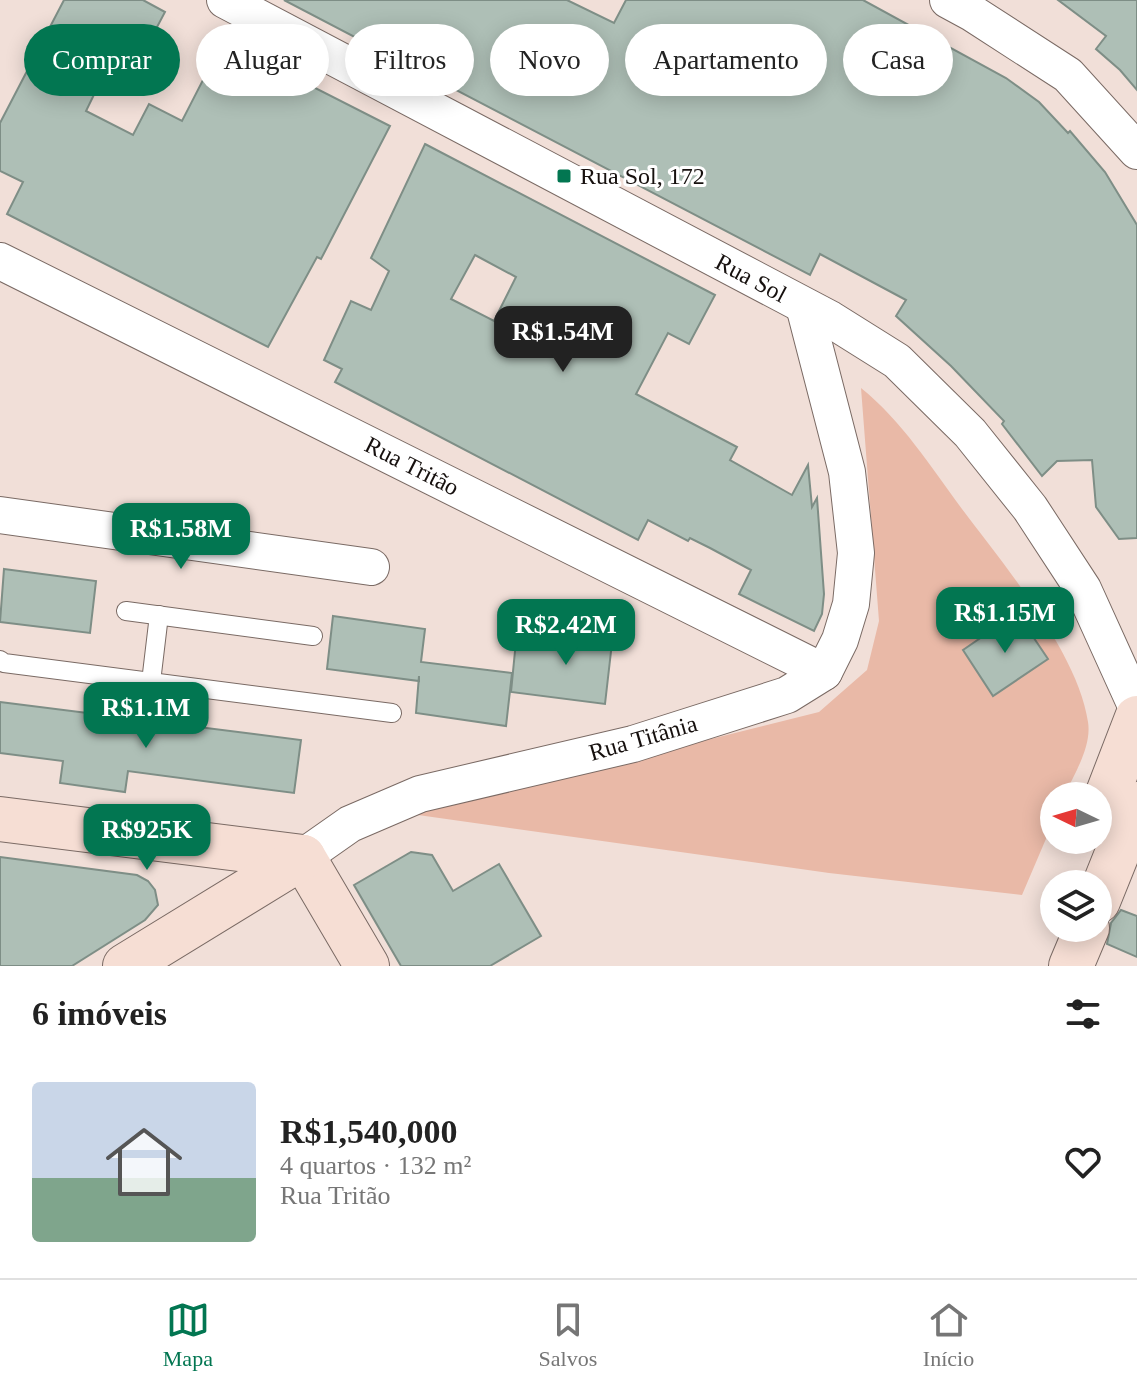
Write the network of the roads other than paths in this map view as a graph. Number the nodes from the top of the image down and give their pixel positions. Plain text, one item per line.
1 (225, 0) edge
2 (948, 0) edge
3 (1137, 151) edge
4 (0, 261) edge
5 (804, 306) junction
6 (0, 515) edge
7 (371, 567) dead end
8 (126, 611) dead end
9 (159, 615) junction
10 (313, 636) dead end
11 (0, 660) edge
12 (824, 672) junction
13 (151, 682) junction
14 (1137, 708) edge
15 (392, 713) dead end
16 (1137, 718) edge
17 (1112, 783) edge
18 (1137, 804) edge
19 (0, 819) edge
20 (303, 857) junction
21 (1101, 870) edge
22 (1049, 942) edge
23 (1081, 942) edge
24 (125, 966) edge
25 (367, 966) edge
26 (1039, 966) edge
27 (1071, 966) edge

1 - 5 street, Rua Sol
2 - 3 street
4 - 12 street, Rua Tritão
5 - 12 street
5 - 14 street, Rua Sol
6 - 7 street
8 - 9 lane
9 - 10 lane
9 - 13 lane
11 - 13 lane
12 - 20 street, Rua Titânia
13 - 15 lane
16 - 17 street
18 - 21 street
19 - 20 street
20 - 24 street, Rua Titânia
20 - 25 street
22 - 26 street
23 - 27 street

